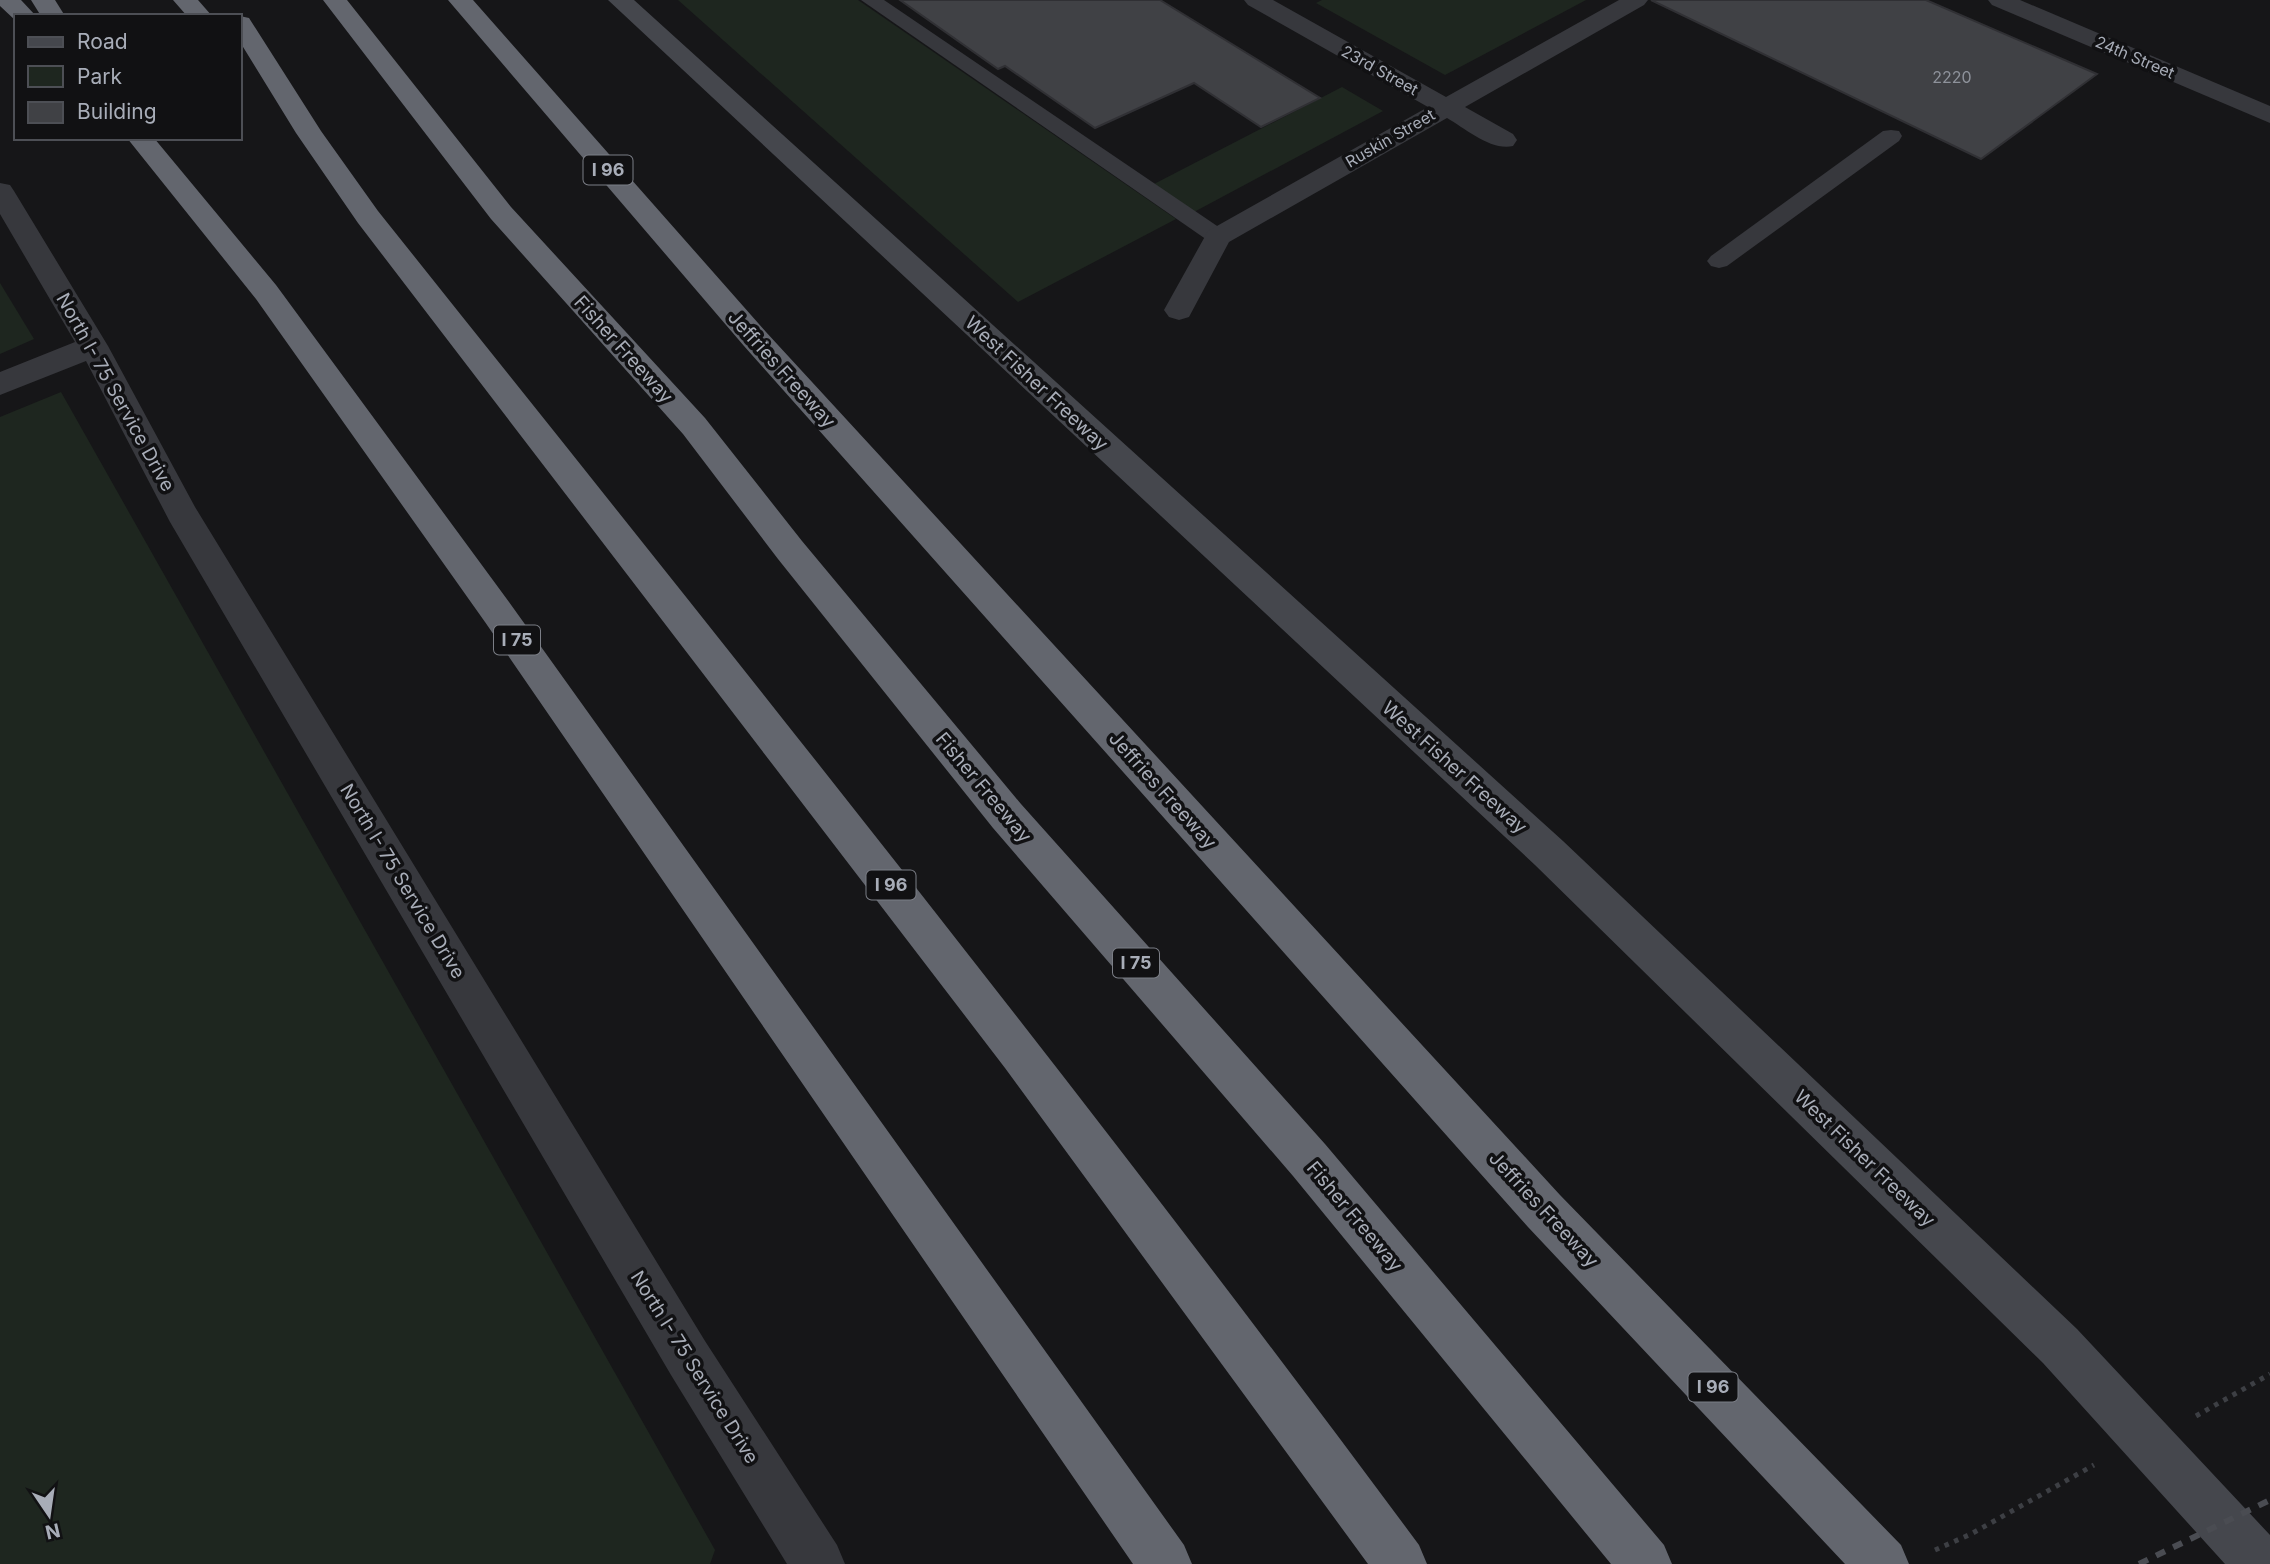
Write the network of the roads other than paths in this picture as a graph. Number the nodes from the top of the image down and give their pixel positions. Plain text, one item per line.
1 (7, 0) edge
2 (185, 0) edge
3 (335, 0) edge
4 (460, 0) edge
5 (620, 0) edge
6 (871, 0) edge
7 (1256, 0) edge
8 (2000, 0) edge
9 (1630, 1) edge
10 (21, 14) edge
11 (198, 14) edge
12 (242, 26) edge
13 (242, 60) edge
14 (1445, 107) junction
15 (2270, 115) edge
16 (309, 134) junction
17 (1891, 136) dead end
18 (142, 140) edge
19 (1504, 140) dead end
20 (0, 191) edge
21 (1218, 237) junction
22 (1719, 261) dead end
23 (1179, 310) dead end
24 (93, 346) junction
25 (0, 384) edge
26 (818, 1564) edge
27 (1165, 1564) edge
28 (1400, 1564) edge
29 (1646, 1564) edge
30 (1882, 1564) edge
31 (2261, 1564) edge

1 - 10 highway
2 - 11 highway
3 - 29 highway, Fisher Freeway / I 75
4 - 30 highway, Jeffries Freeway / I 96
5 - 31 street, West Fisher Freeway
6 - 21 lane
7 - 14 street, 23rd Street
8 - 15 street, 24th Street
9 - 14 street, Ruskin Street
12 - 16 highway
13 - 16 highway
14 - 19 street, 23rd Street
14 - 21 street, Ruskin Street
16 - 28 highway, I 96
17 - 22 lane
18 - 27 highway, I 75
20 - 24 street, North I- 75 Service Drive
21 - 23 street
24 - 25 street
24 - 26 street, North I- 75 Service Drive

